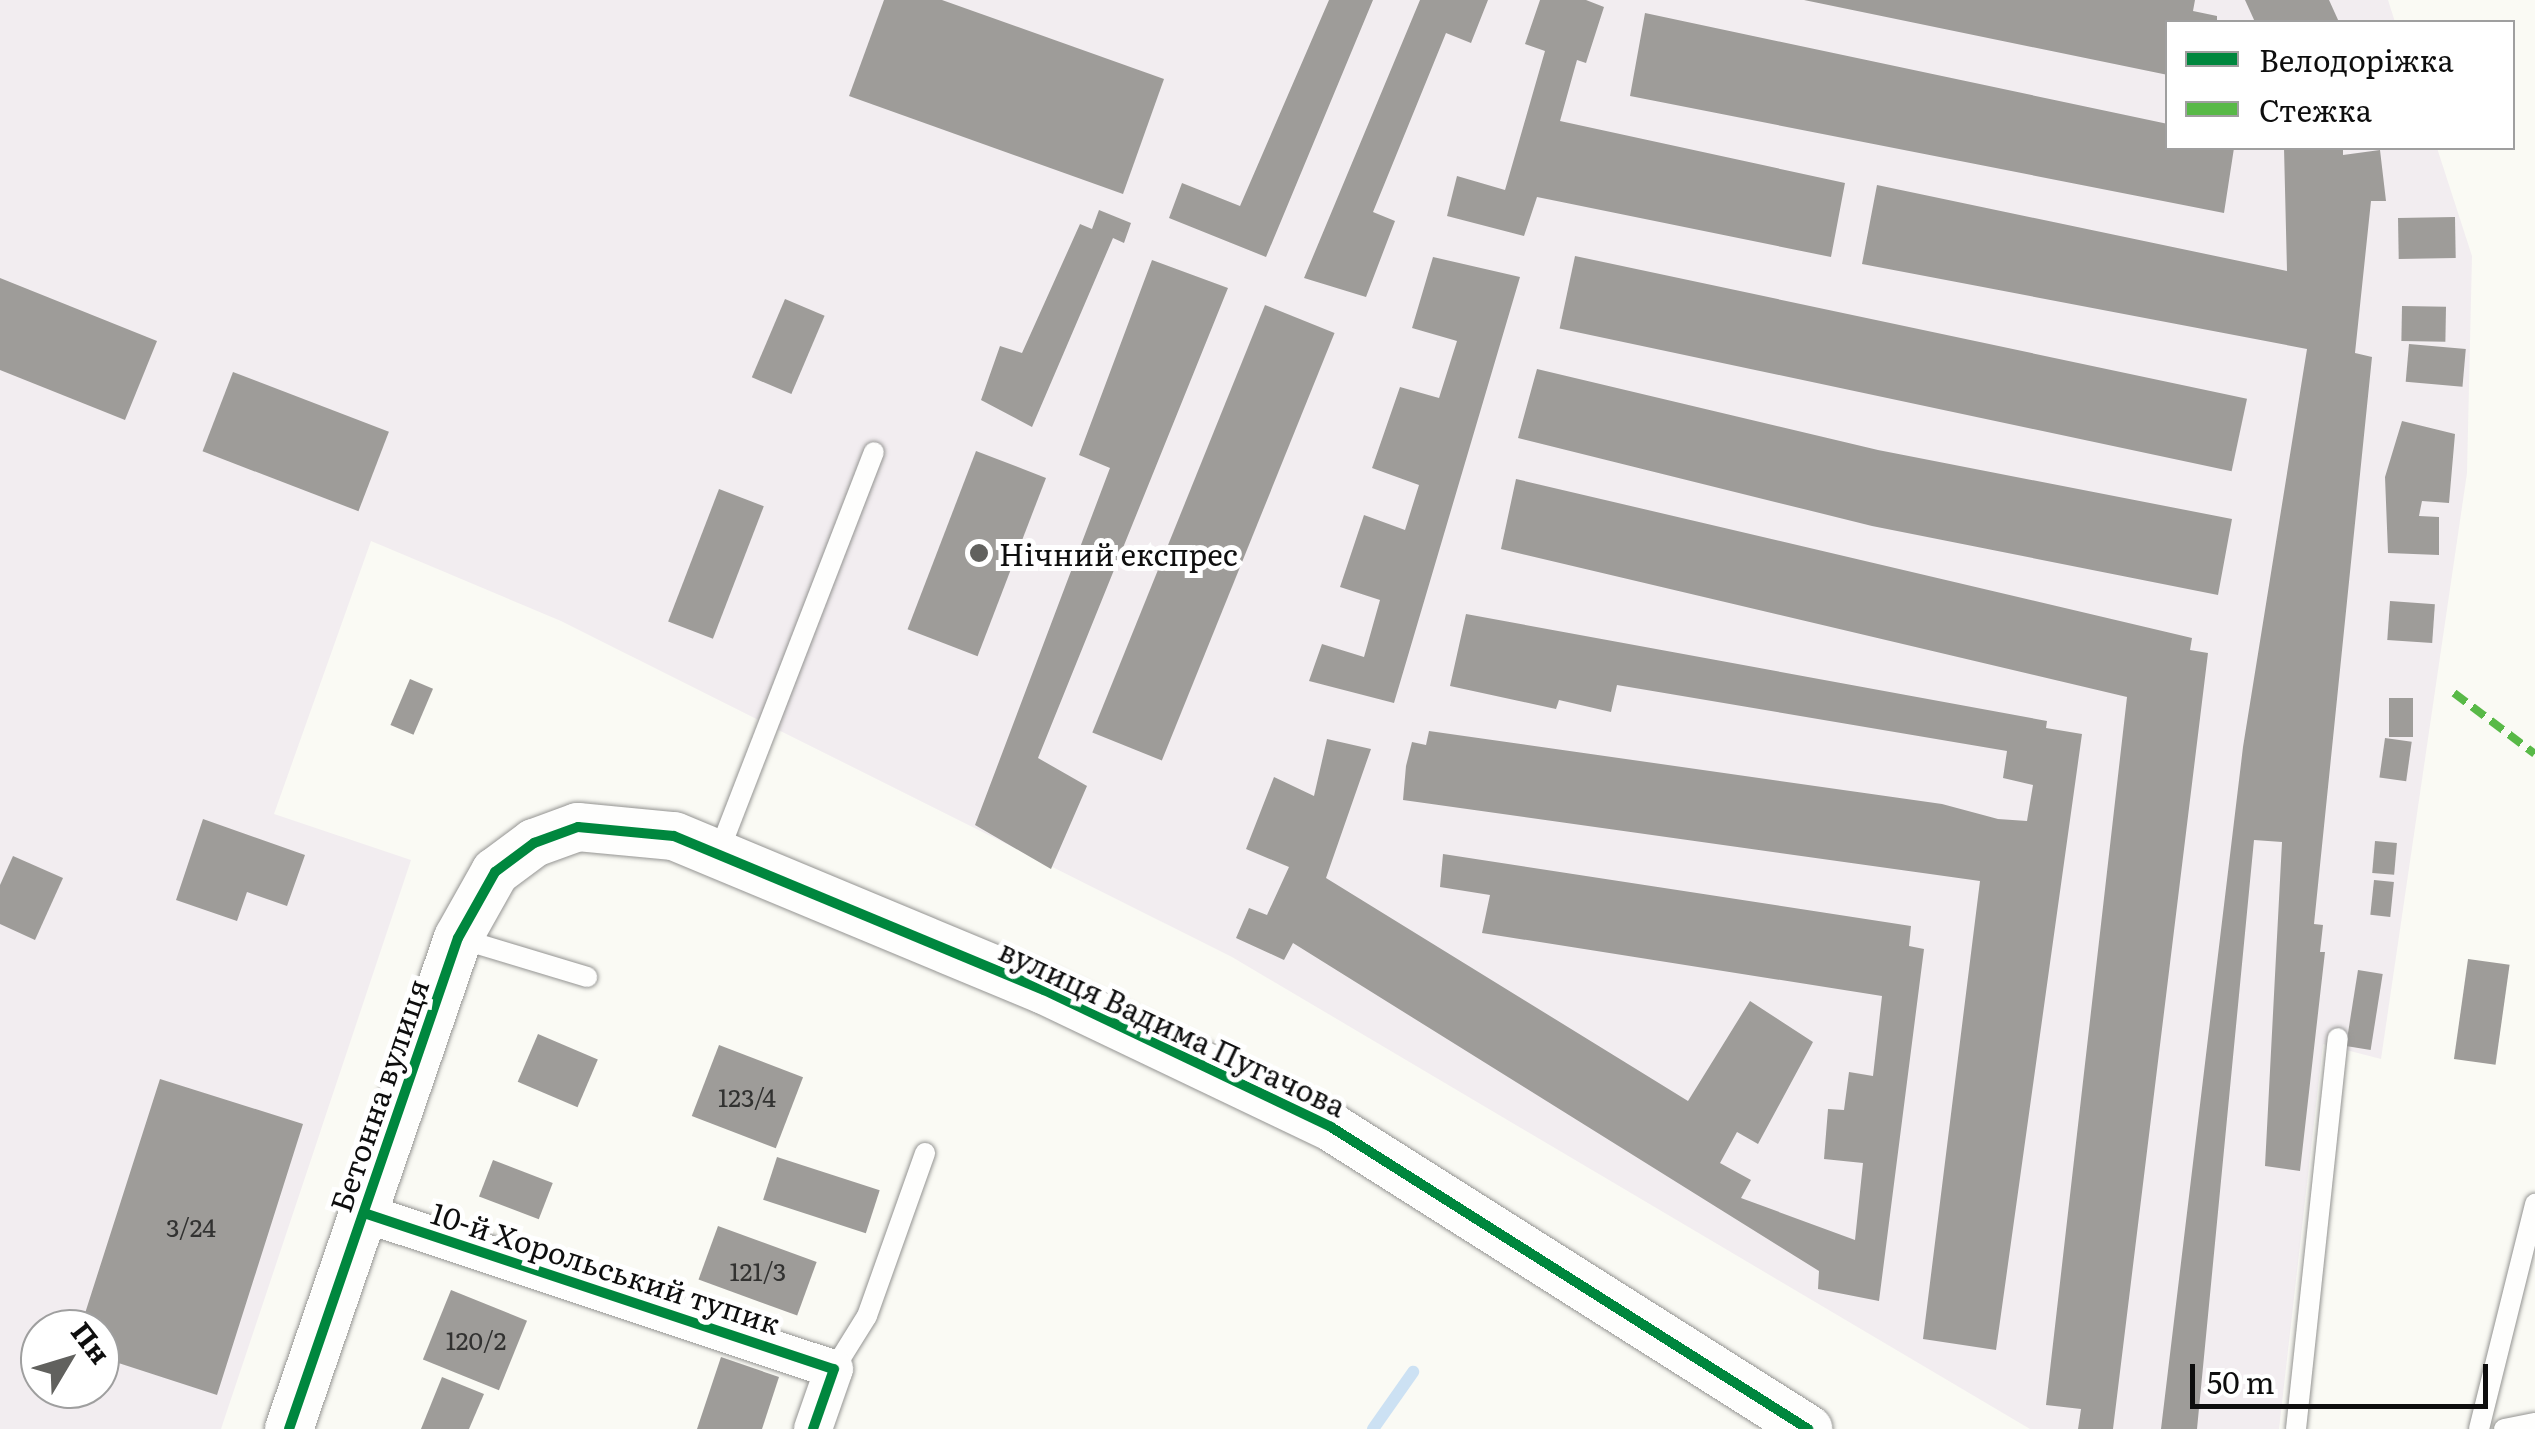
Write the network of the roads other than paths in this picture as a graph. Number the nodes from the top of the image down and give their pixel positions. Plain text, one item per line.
1 (874, 452) dead end
2 (578, 827) joint
3 (718, 854) junction
4 (458, 938) junction
5 (587, 977) dead end
6 (2338, 1038) dead end
7 (925, 1152) dead end
8 (2535, 1204) edge
9 (364, 1213) junction
10 (834, 1369) junction
11 (2535, 1423) edge
12 (1795, 1425) edge
13 (289, 1429) edge
14 (813, 1429) edge
15 (2296, 1429) edge
16 (2479, 1429) edge
17 (2504, 1429) edge

1 - 3 lane
2 - 3 street, вулиця Вадима Пугачова
2 - 4 street, Бетонна вулиця
3 - 12 street, вулиця Вадима Пугачова
4 - 5 lane
4 - 9 street, Бетонна вулиця
6 - 15 lane
7 - 10 lane
8 - 16 lane
9 - 10 street, 10-й Хорольський тупик
9 - 13 street, Бетонна вулиця
10 - 14 street
11 - 17 lane

